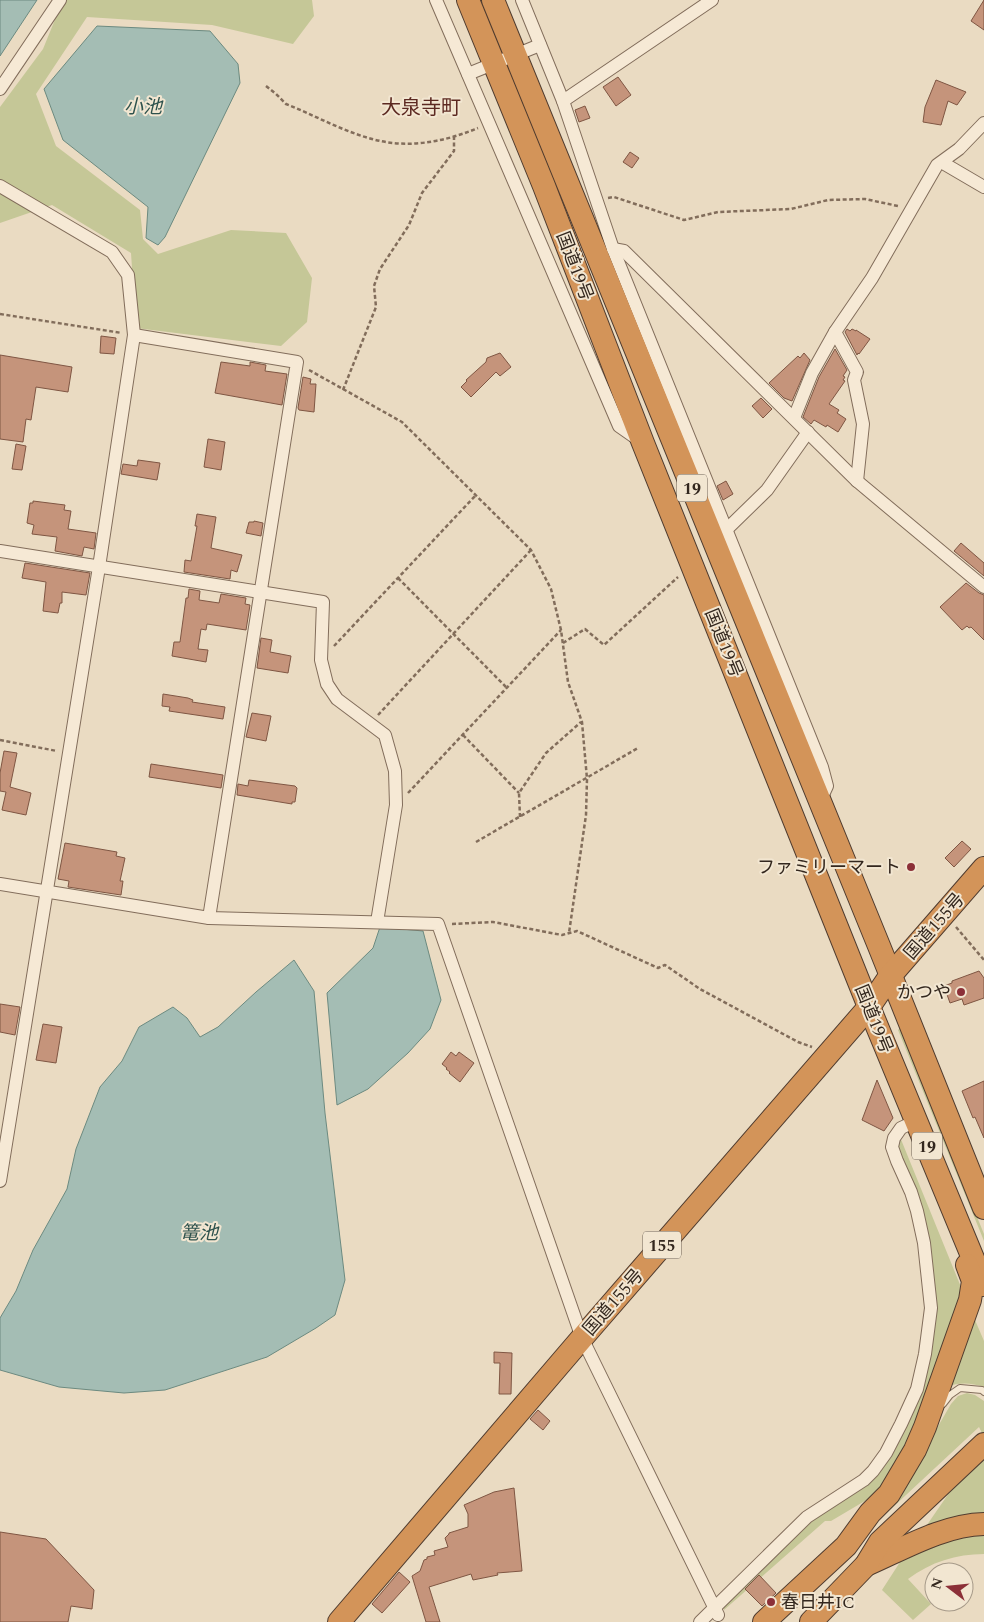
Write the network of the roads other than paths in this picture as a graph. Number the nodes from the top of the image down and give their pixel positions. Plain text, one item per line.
1 (60, 0) edge
2 (436, 0) edge
3 (468, 0) edge
4 (493, 0) edge
5 (522, 0) edge
6 (712, 0) edge
7 (540, 45) junction
8 (515, 55) junction
9 (494, 64) junction
10 (468, 74) junction
11 (0, 89) edge
12 (563, 100) junction
13 (984, 123) edge
14 (943, 163) junction
15 (0, 186) edge
16 (984, 187) edge
17 (614, 249) junction
18 (835, 332) junction
19 (134, 335) junction
20 (794, 418) junction
21 (808, 432) junction
22 (643, 443) junction
23 (857, 481) junction
24 (726, 530) junction
25 (0, 552) edge
26 (98, 567) junction
27 (984, 588) edge
28 (262, 592) junction
29 (820, 802) junction
30 (984, 868) edge
31 (0, 884) edge
32 (46, 891) junction
33 (209, 918) junction
34 (377, 922) junction
35 (890, 976) junction
36 (869, 1007) junction
37 (920, 1130) junction
38 (0, 1181) edge
39 (984, 1208) edge
40 (984, 1285) edge
41 (582, 1338) junction
42 (984, 1392) edge
43 (925, 1427) junction
44 (983, 1438) edge
45 (984, 1524) edge
46 (846, 1546) junction
47 (866, 1566) junction
48 (716, 1611) junction
49 (339, 1622) edge
50 (700, 1622) edge
51 (764, 1622) edge
52 (811, 1622) edge

1 - 11 street
2 - 10 street
3 - 9 highway, 国道19号 / 19
4 - 8 highway, 国道19号 / 19
5 - 7 street
6 - 12 street
7 - 8 street
7 - 12 street
8 - 9 street
8 - 29 highway, 国道19号 / 19
9 - 10 street
9 - 22 highway, 国道19号 / 19
10 - 22 street
12 - 17 street
13 - 14 street
14 - 16 street
14 - 18 street
15 - 19 street
17 - 20 street
17 - 24 street
18 - 20 street
18 - 23 street
19 - 26 street
19 - 28 street
20 - 21 street
21 - 23 street
21 - 24 street
22 - 36 highway, 国道19号 / 19
23 - 27 street
24 - 29 street
25 - 26 street
26 - 28 street
26 - 32 street
28 - 33 street
28 - 34 street
29 - 35 highway, 国道19号 / 19
30 - 35 highway, 国道155号 / 155
31 - 32 street
32 - 33 street
32 - 38 street
33 - 34 street
34 - 41 street
35 - 36 highway, 国道155号 / 155
35 - 39 highway, 国道19号 / 19
36 - 37 highway, 国道19号 / 19
36 - 41 highway, 国道155号 / 155
37 - 40 highway, 国道19号 / 19
37 - 43 highway
37 - 48 street
41 - 48 street
41 - 49 highway, 国道155号 / 155
42 - 43 lane
43 - 46 highway
44 - 46 highway
44 - 47 highway
45 - 47 highway
46 - 51 highway
47 - 52 highway
48 - 50 street

